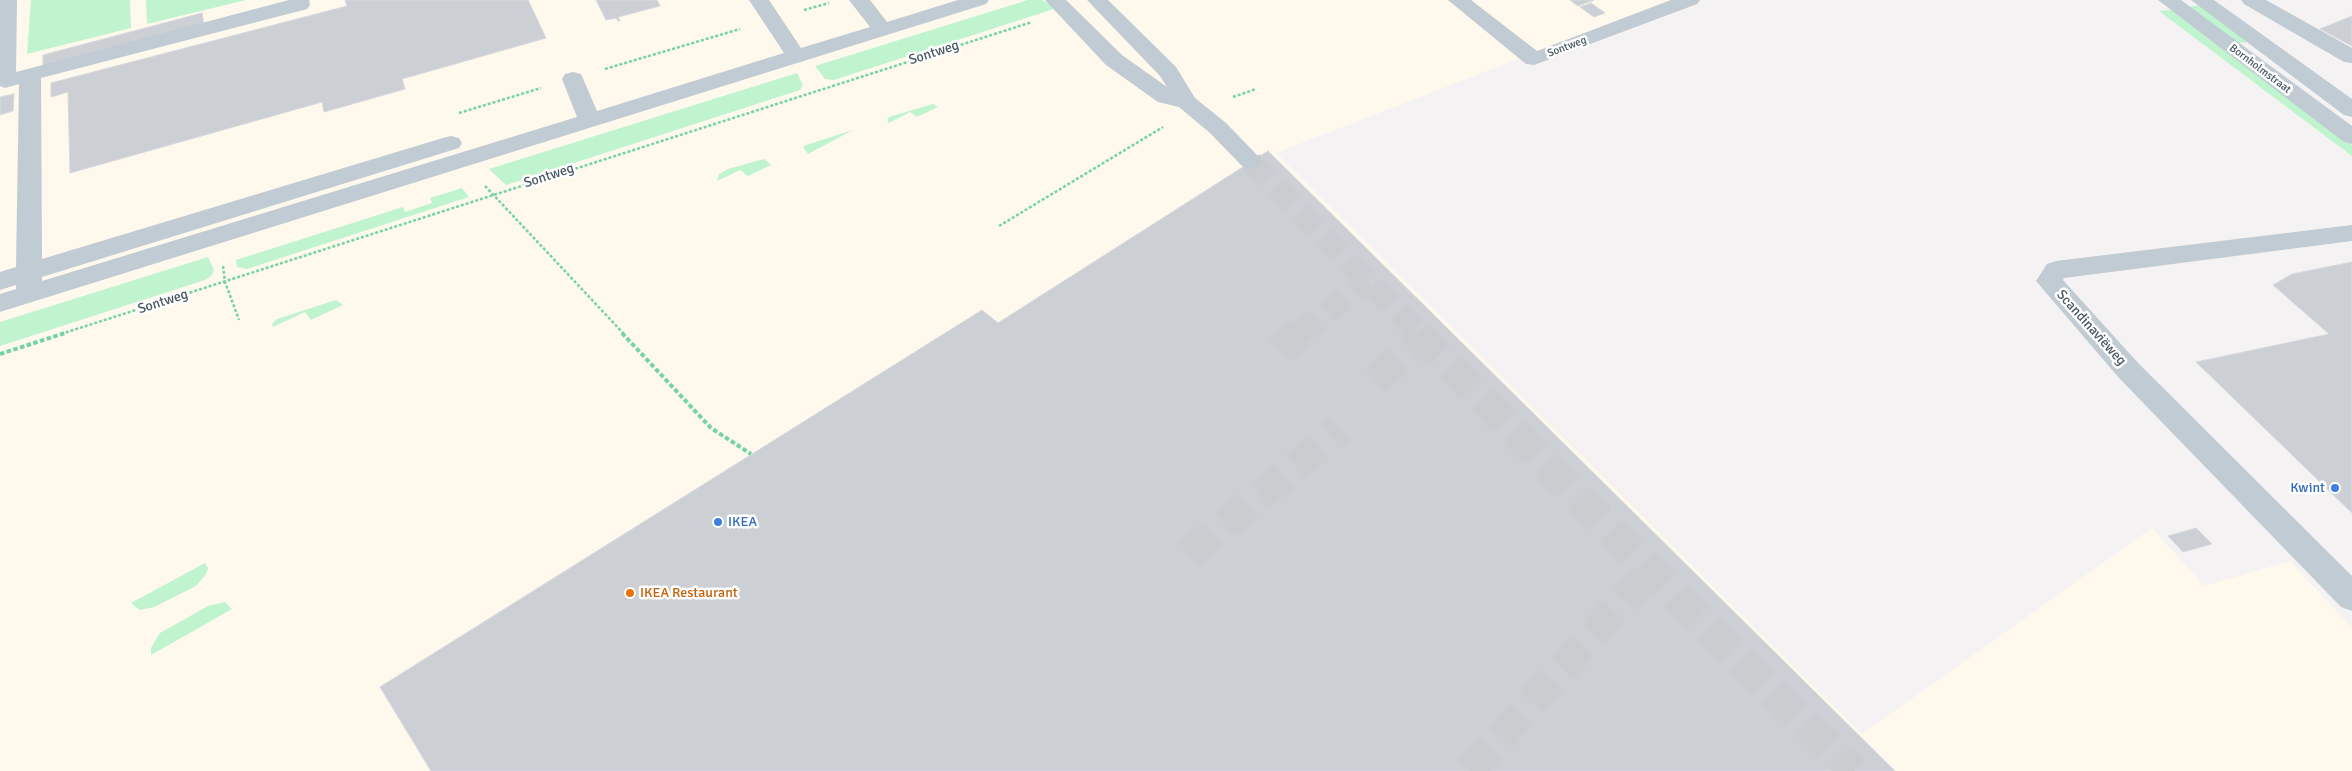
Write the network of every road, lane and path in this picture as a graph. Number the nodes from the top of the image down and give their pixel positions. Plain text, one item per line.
1 (7, 0) edge
2 (299, 0) edge
3 (759, 0) edge
4 (921, 0) edge
5 (979, 0) edge
6 (1097, 0) edge
7 (1458, 0) edge
8 (1690, 0) edge
9 (2168, 0) edge
10 (2201, 0) edge
11 (2251, 0) edge
12 (1061, 5) edge
13 (871, 15) edge
14 (791, 49) junction
15 (2352, 57) edge
16 (30, 74) junction
17 (573, 79) dead end
18 (1256, 89) dead end
19 (1191, 106) junction
20 (2352, 109) edge
21 (586, 112) junction
22 (2321, 114) junction
23 (2352, 137) edge
24 (1251, 162) tunnel mouth
25 (490, 190) dead end
26 (493, 194) junction
27 (999, 226) dead end
28 (2352, 233) edge
29 (0, 281) edge
30 (226, 282) junction
31 (29, 283) junction
32 (0, 303) edge
33 (239, 320) dead end
34 (0, 354) edge
35 (751, 454) dead end
36 (2352, 597) edge

1 - 16 street
2 - 16 street
3 - 14 street
4 - 13 street
5 - 13 street
6 - 19 street
7 - 8 street, Sontweg
9 - 22 street, Bornholmstraat
10 - 20 street, Bornholmstraat
11 - 15 street
12 - 19 street
12 - 26 path, Sontweg
13 - 14 street
14 - 21 street
16 - 31 street
17 - 21 street
18 - 19 path
19 - 24 street
19 - 27 path
20 - 22 street
21 - 31 street
22 - 23 street, Bornholmstraat
25 - 26 path
26 - 30 path, Sontweg
26 - 35 path
28 - 36 street, Scandinaviëweg
29 - 31 street
30 - 33 path
30 - 34 path, Sontweg
31 - 32 street

